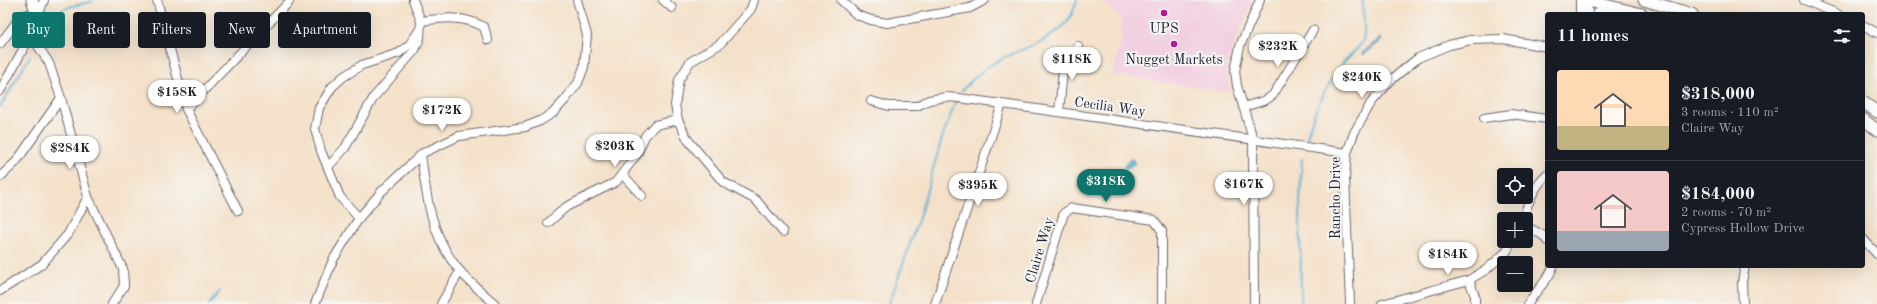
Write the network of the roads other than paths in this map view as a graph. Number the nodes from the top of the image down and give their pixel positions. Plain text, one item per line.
1 (32, 0) edge
2 (44, 0) edge
3 (413, 0) edge
4 (577, 0) edge
5 (663, 0) edge
6 (754, 0) edge
7 (841, 0) edge
8 (985, 0) edge
9 (1260, 0) edge
10 (1585, 0) edge
11 (1644, 0) edge
12 (1804, 0) edge
13 (160, 2) edge
14 (289, 2) dead end
15 (672, 8) dead end
16 (1622, 9) junction
17 (36, 12) edge
18 (40, 12) edge
19 (1581, 12) edge
20 (1588, 12) edge
21 (1602, 12) edge
22 (1634, 12) edge
23 (1685, 12) edge
24 (1833, 12) edge
25 (420, 25) junction
26 (1865, 26) edge
27 (12, 28) edge
28 (1313, 30) dead end
29 (1877, 33) edge
30 (488, 40) dead end
31 (0, 44) edge
32 (1078, 46) dead end
33 (1545, 47) edge
34 (24, 48) edge
35 (39, 48) edge
36 (0, 91) edge
37 (61, 98) junction
38 (871, 101) dead end
39 (1865, 103) edge
40 (1002, 104) junction
41 (1244, 107) junction
42 (186, 109) junction
43 (1058, 112) junction
44 (1877, 112) edge
45 (1484, 118) dead end
46 (1545, 119) edge
47 (678, 120) junction
48 (1865, 121) edge
49 (1877, 130) edge
50 (1253, 139) junction
51 (1347, 153) junction
52 (421, 154) junction
53 (328, 167) junction
54 (623, 175) junction
55 (1545, 176) edge
56 (0, 177) edge
57 (642, 196) dead end
58 (88, 197) junction
59 (238, 211) dead end
60 (1525, 212) edge
61 (359, 218) junction
62 (548, 223) dead end
63 (1533, 230) edge
64 (783, 232) dead end
65 (1545, 238) edge
66 (1865, 241) edge
67 (1508, 248) edge
68 (1877, 254) edge
69 (1553, 268) edge
70 (1746, 268) edge
71 (460, 271) junction
72 (1469, 280) junction
73 (0, 291) edge
74 (112, 304) edge
75 (315, 304) edge
76 (441, 304) edge
77 (495, 304) edge
78 (935, 304) edge
79 (1036, 304) edge
80 (1162, 304) edge
81 (1254, 304) edge
82 (1350, 304) edge
83 (1382, 304) edge
84 (1475, 304) edge
85 (1528, 304) edge
86 (1743, 304) edge

1 - 17 main road
2 - 18 street
3 - 25 street
4 - 52 street
5 - 15 street
6 - 47 street
7 - 8 street
9 - 41 street
10 - 16 main road
10 - 19 street
10 - 20 street
11 - 23 main road
12 - 24 street
13 - 42 street
14 - 42 street
16 - 21 main road
16 - 22 main road
25 - 30 street
25 - 53 street
25 - 53 street
26 - 29 street
27 - 31 street
28 - 41 street
32 - 43 street
33 - 51 street, Rancho Drive
34 - 36 street
35 - 37 street
37 - 56 street
37 - 58 street
38 - 40 street, Cecilia Way
39 - 44 main road
40 - 43 street, Cecilia Way
40 - 78 street
41 - 50 street
42 - 59 street
43 - 50 street, Cecilia Way
45 - 46 street
47 - 54 street
47 - 64 street
48 - 49 main road
50 - 51 street, Cecilia Way
50 - 81 street
51 - 82 street, Rancho Drive
52 - 61 street
52 - 71 street
53 - 61 street
54 - 57 street
54 - 62 street
55 - 60 street
58 - 73 street
58 - 74 street
61 - 75 street
63 - 65 street
66 - 68 street
67 - 72 street
69 - 85 street
70 - 86 street
71 - 76 street
71 - 77 street
72 - 83 street
72 - 84 street
79 - 80 street, Claire Way

